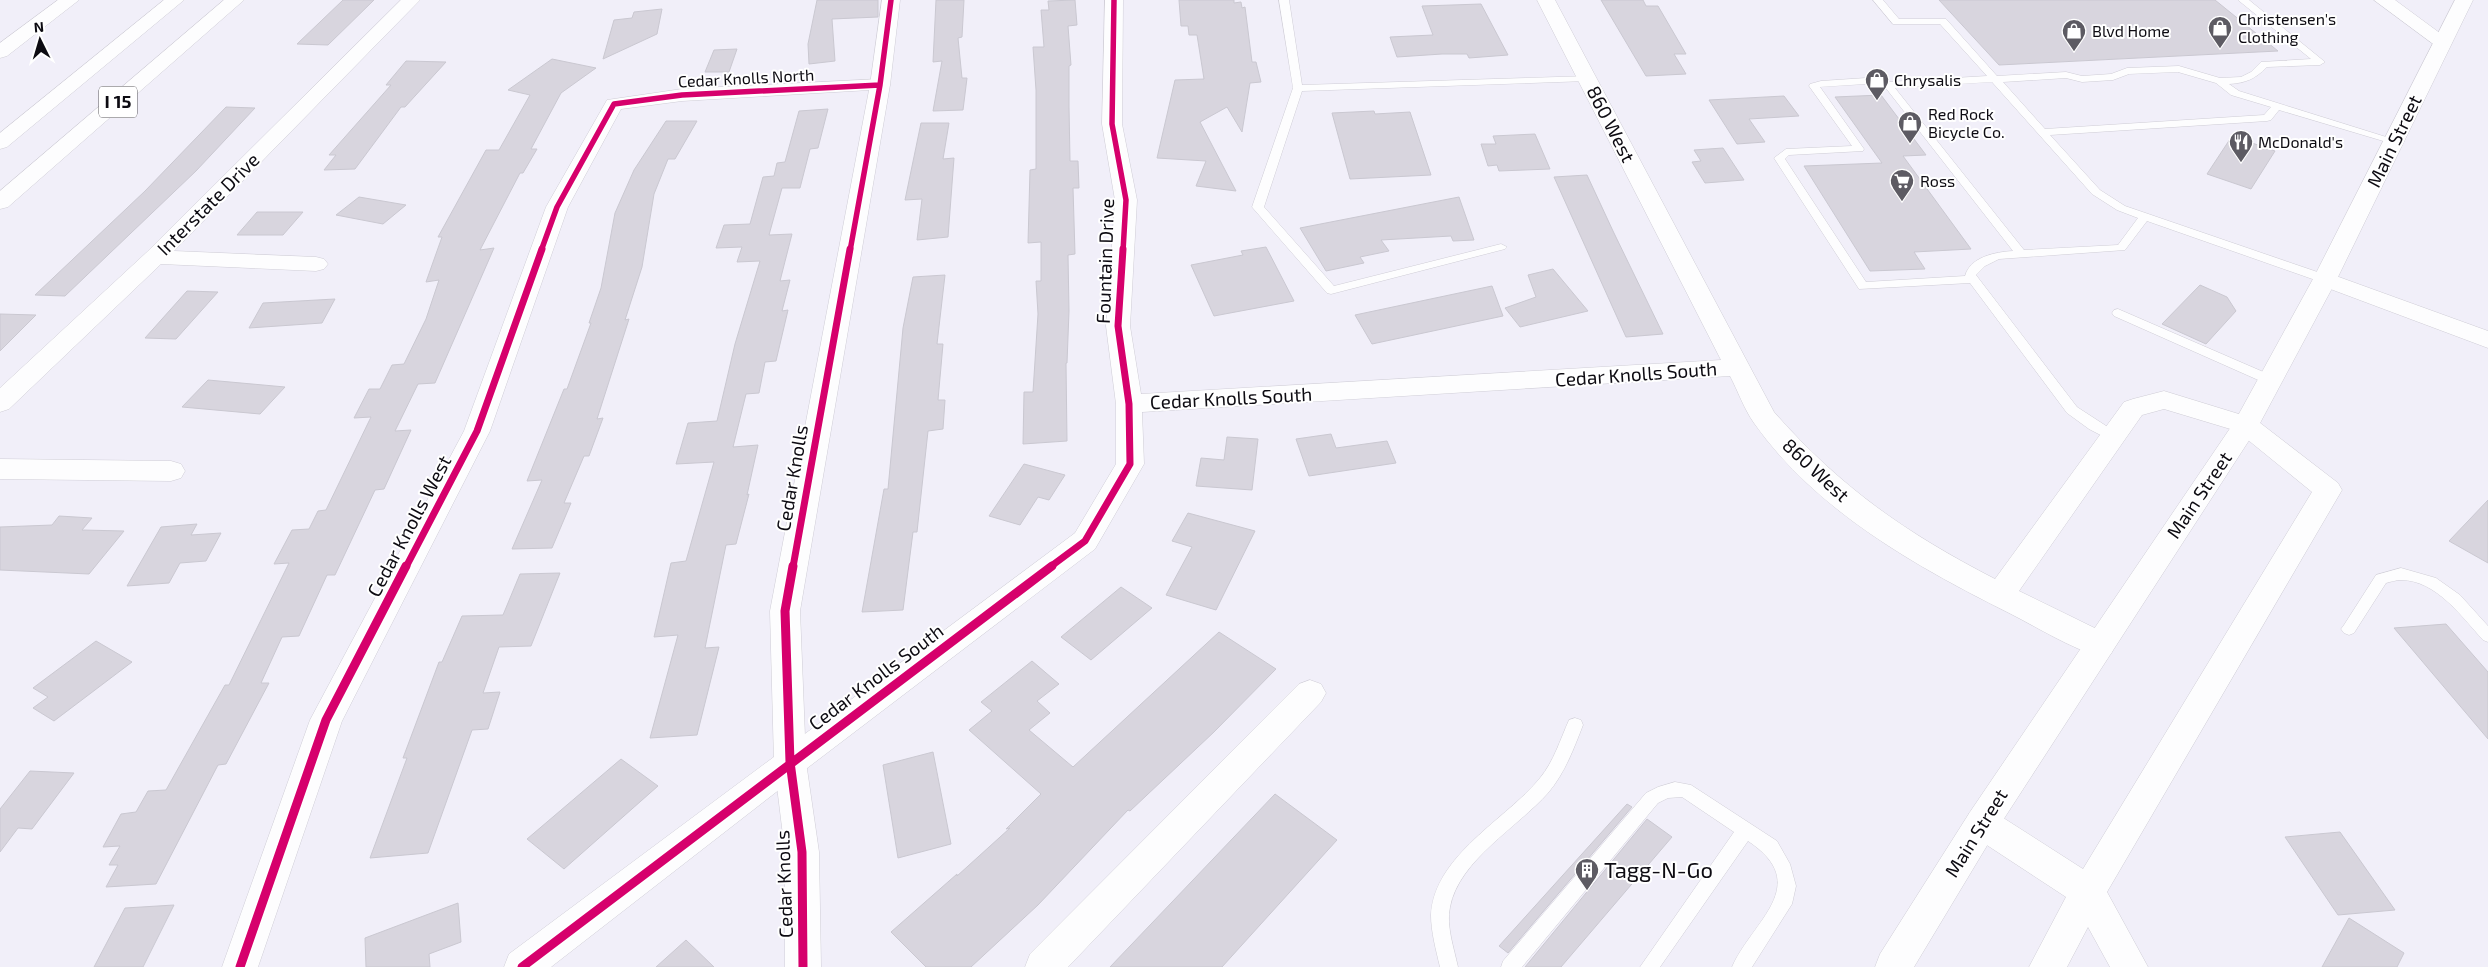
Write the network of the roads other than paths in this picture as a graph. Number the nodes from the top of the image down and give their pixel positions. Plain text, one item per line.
1 (70, 0) edge
2 (175, 0) edge
3 (234, 0) edge
4 (411, 0) edge
5 (891, 0) edge
6 (1114, 0) edge
7 (1284, 0) edge
8 (1546, 0) edge
9 (1878, 0) edge
10 (2243, 0) edge
11 (2384, 0) edge
12 (2464, 0) edge
13 (2443, 42) junction
14 (0, 52) edge
15 (1587, 78) junction
16 (1994, 79) junction
17 (2219, 81) junction
18 (880, 84) junction
19 (1888, 85) junction
20 (1298, 88) junction
21 (614, 104) joint
22 (2277, 106) junction
23 (2042, 132) junction
24 (2394, 141) junction
25 (0, 143) edge
26 (0, 202) edge
27 (2144, 217) junction
28 (1501, 247) dead end
29 (2022, 254) junction
30 (156, 257) junction
31 (316, 264) dead end
32 (1974, 279) junction
33 (2325, 279) junction
34 (2118, 313) dead end
35 (2488, 340) edge
36 (1738, 367) junction
37 (2270, 380) junction
38 (0, 404) edge
39 (1129, 404) junction
40 (2246, 425) junction
41 (2112, 436) junction
42 (0, 469) edge
43 (171, 471) dead end
44 (2000, 595) junction
45 (2349, 629) dead end
46 (2488, 636) edge
47 (2100, 645) junction
48 (1310, 693) dead end
49 (1575, 725) dead end
50 (790, 762) junction
51 (1982, 823) junction
52 (1745, 831) junction
53 (2088, 892) junction
54 (240, 967) edge
55 (522, 967) edge
56 (803, 967) edge
57 (1043, 967) edge
58 (1449, 967) edge
59 (1510, 967) edge
60 (1649, 967) edge
61 (1741, 967) edge
62 (1893, 967) edge
63 (2047, 967) edge
64 (2130, 967) edge

1 - 14 main road
2 - 25 main road, I 15
3 - 26 main road, I 15
4 - 30 main road, Interstate Drive
5 - 18 main road, Cedar Knolls
6 - 39 main road, Fountain Drive
7 - 20 lane
8 - 15 main road, 860 West
9 - 16 lane
10 - 17 lane
11 - 13 main road
12 - 13 main road, Main Street
13 - 24 main road, Main Street
15 - 20 lane
15 - 36 main road, 860 West
16 - 17 lane
16 - 19 lane
16 - 23 lane
17 - 22 lane
18 - 21 main road, Cedar Knolls North
18 - 50 main road, Cedar Knolls
19 - 29 lane
19 - 32 lane
20 - 28 lane
21 - 54 main road, Cedar Knolls West
22 - 23 lane
22 - 24 lane
23 - 27 lane
24 - 33 main road, Main Street
27 - 29 lane
27 - 33 lane
29 - 32 lane
30 - 31 main road
30 - 38 main road, Interstate Drive
32 - 41 lane
33 - 35 main road
33 - 37 main road, Main Street
34 - 37 lane
36 - 39 main road, Cedar Knolls South
36 - 44 main road, 860 West
37 - 40 main road, Main Street
39 - 50 main road, Cedar Knolls South
40 - 41 main road
40 - 47 main road, Main Street
40 - 53 main road
41 - 44 main road
42 - 43 main road
44 - 47 main road, 860 West
45 - 46 lane
47 - 51 main road, Main Street
48 - 57 main road
49 - 58 lane
50 - 55 main road, Cedar Knolls South
50 - 56 main road, Cedar Knolls
51 - 53 main road
51 - 62 main road, Main Street
52 - 59 lane
52 - 60 lane
52 - 61 lane
53 - 63 main road
53 - 64 main road

